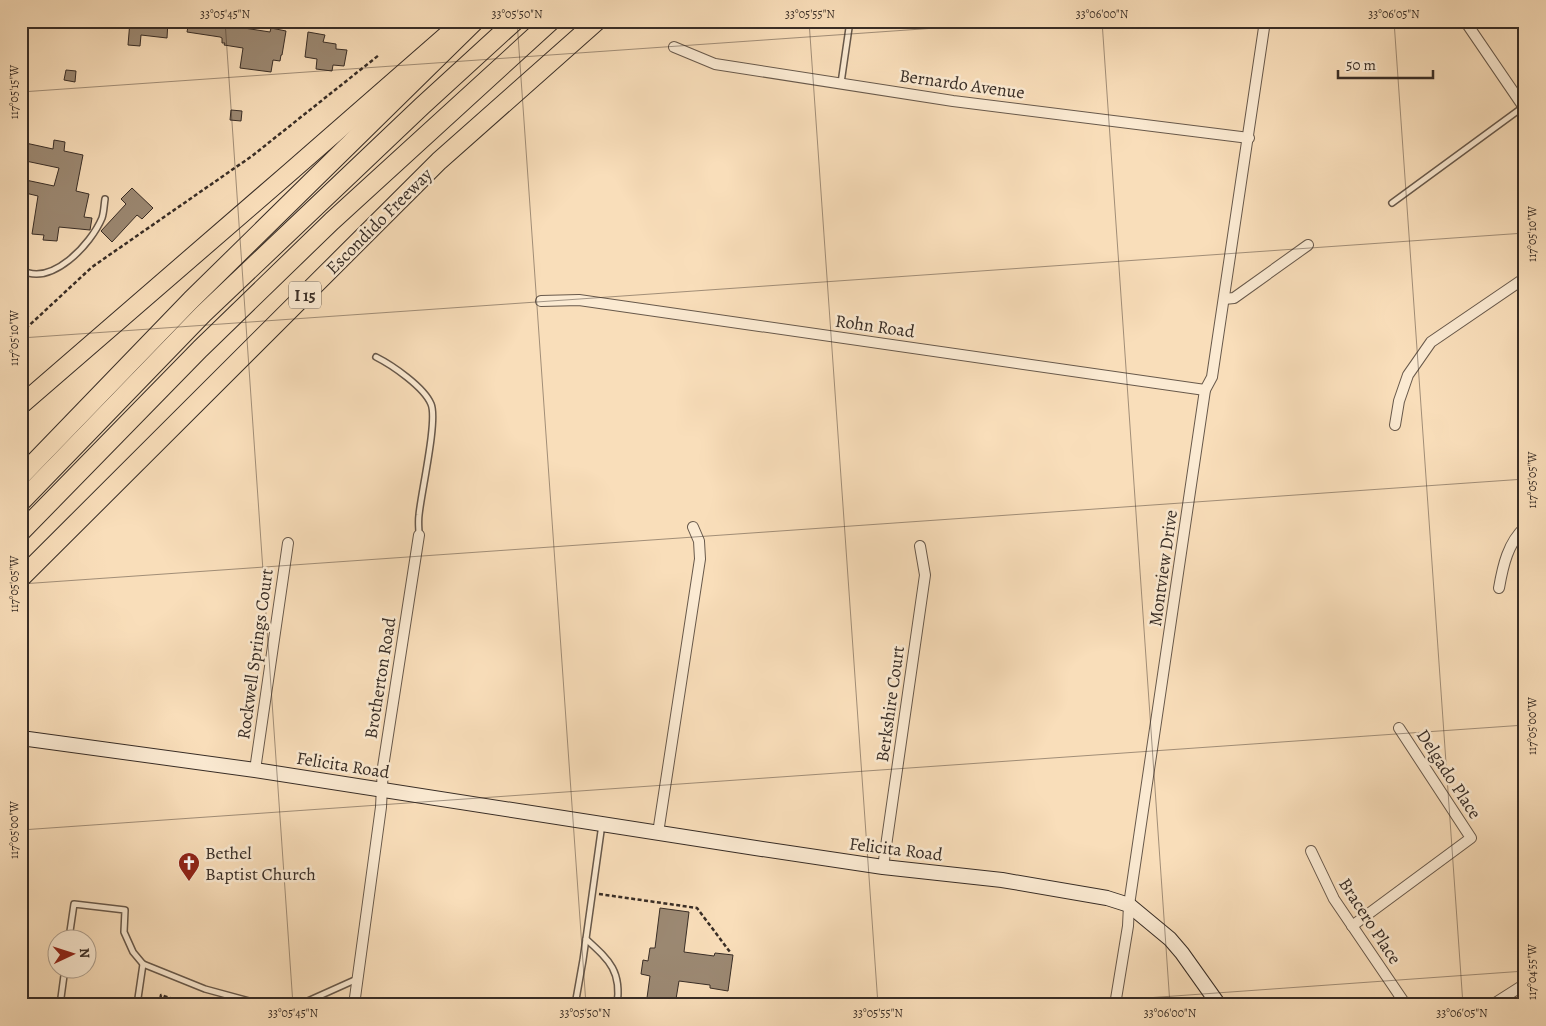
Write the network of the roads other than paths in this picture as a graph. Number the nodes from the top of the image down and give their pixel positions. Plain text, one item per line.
1 (465, 21) edge
2 (475, 21) edge
3 (515, 21) edge
4 (551, 21) edge
5 (597, 21) edge
6 (850, 21) edge
7 (1265, 21) edge
8 (1467, 22) edge
9 (674, 47) dead end
10 (841, 83) junction
11 (1524, 108) edge
12 (1249, 138) junction
13 (105, 199) dead end
14 (1392, 203) dead end
15 (1308, 245) dead end
16 (21, 270) edge
17 (1525, 278) edge
18 (1224, 299) junction
19 (541, 301) dead end
20 (376, 357) dead end
21 (1205, 390) junction
22 (21, 405) edge
23 (1395, 425) dead end
24 (21, 476) edge
25 (21, 502) edge
26 (693, 527) dead end
27 (1525, 527) edge
28 (21, 532) edge
29 (418, 535) joint
30 (288, 543) dead end
31 (920, 546) dead end
32 (21, 578) edge
33 (1499, 588) dead end
34 (1400, 728) dead end
35 (21, 738) edge
36 (254, 770) junction
37 (382, 790) junction
38 (602, 824) junction
39 (658, 833) junction
40 (1311, 851) dead end
41 (883, 867) junction
42 (1128, 905) junction
43 (1352, 926) junction
44 (70, 928) edge
45 (586, 939) junction
46 (143, 964) junction
47 (64, 978) edge
48 (357, 978) junction
49 (1525, 984) edge
50 (60, 1005) edge
51 (137, 1005) edge
52 (264, 1005) edge
53 (299, 1005) edge
54 (354, 1005) edge
55 (575, 1005) edge
56 (617, 1005) edge
57 (1115, 1005) edge
58 (1219, 1005) edge
59 (1406, 1005) edge
60 (1492, 1005) edge

1 - 22 highway
2 - 24 highway
3 - 25 highway
4 - 28 highway
5 - 32 highway, Escondido Freeway / I 15
6 - 10 lane
7 - 12 street, Montview Drive
8 - 11 street
9 - 10 street, Bernardo Avenue
10 - 12 street, Bernardo Avenue
11 - 14 lane
12 - 18 street, Montview Drive
13 - 16 lane
15 - 18 street
17 - 23 street
18 - 21 street, Montview Drive
19 - 21 street, Rohn Road
20 - 29 lane
21 - 42 street, Montview Drive
26 - 39 street
27 - 33 street
29 - 37 street, Brotherton Road
30 - 36 street, Rockwell Springs Court
31 - 41 street, Berkshire Court
34 - 43 street, Delgado Place
35 - 36 main road, Felicita Road
36 - 37 main road, Felicita Road
37 - 38 main road, Felicita Road
37 - 48 street, Brotherton Road
38 - 39 main road, Felicita Road
38 - 45 lane
39 - 41 main road, Felicita Road
40 - 43 street, Bracero Place
41 - 42 main road, Felicita Road
42 - 57 street, Montview Drive
42 - 58 main road
43 - 59 street, Bracero Place
44 - 46 lane
45 - 55 lane
45 - 56 lane
46 - 51 lane
46 - 52 lane
47 - 50 lane
48 - 53 lane
48 - 54 street, Brotherton Road
49 - 60 street

